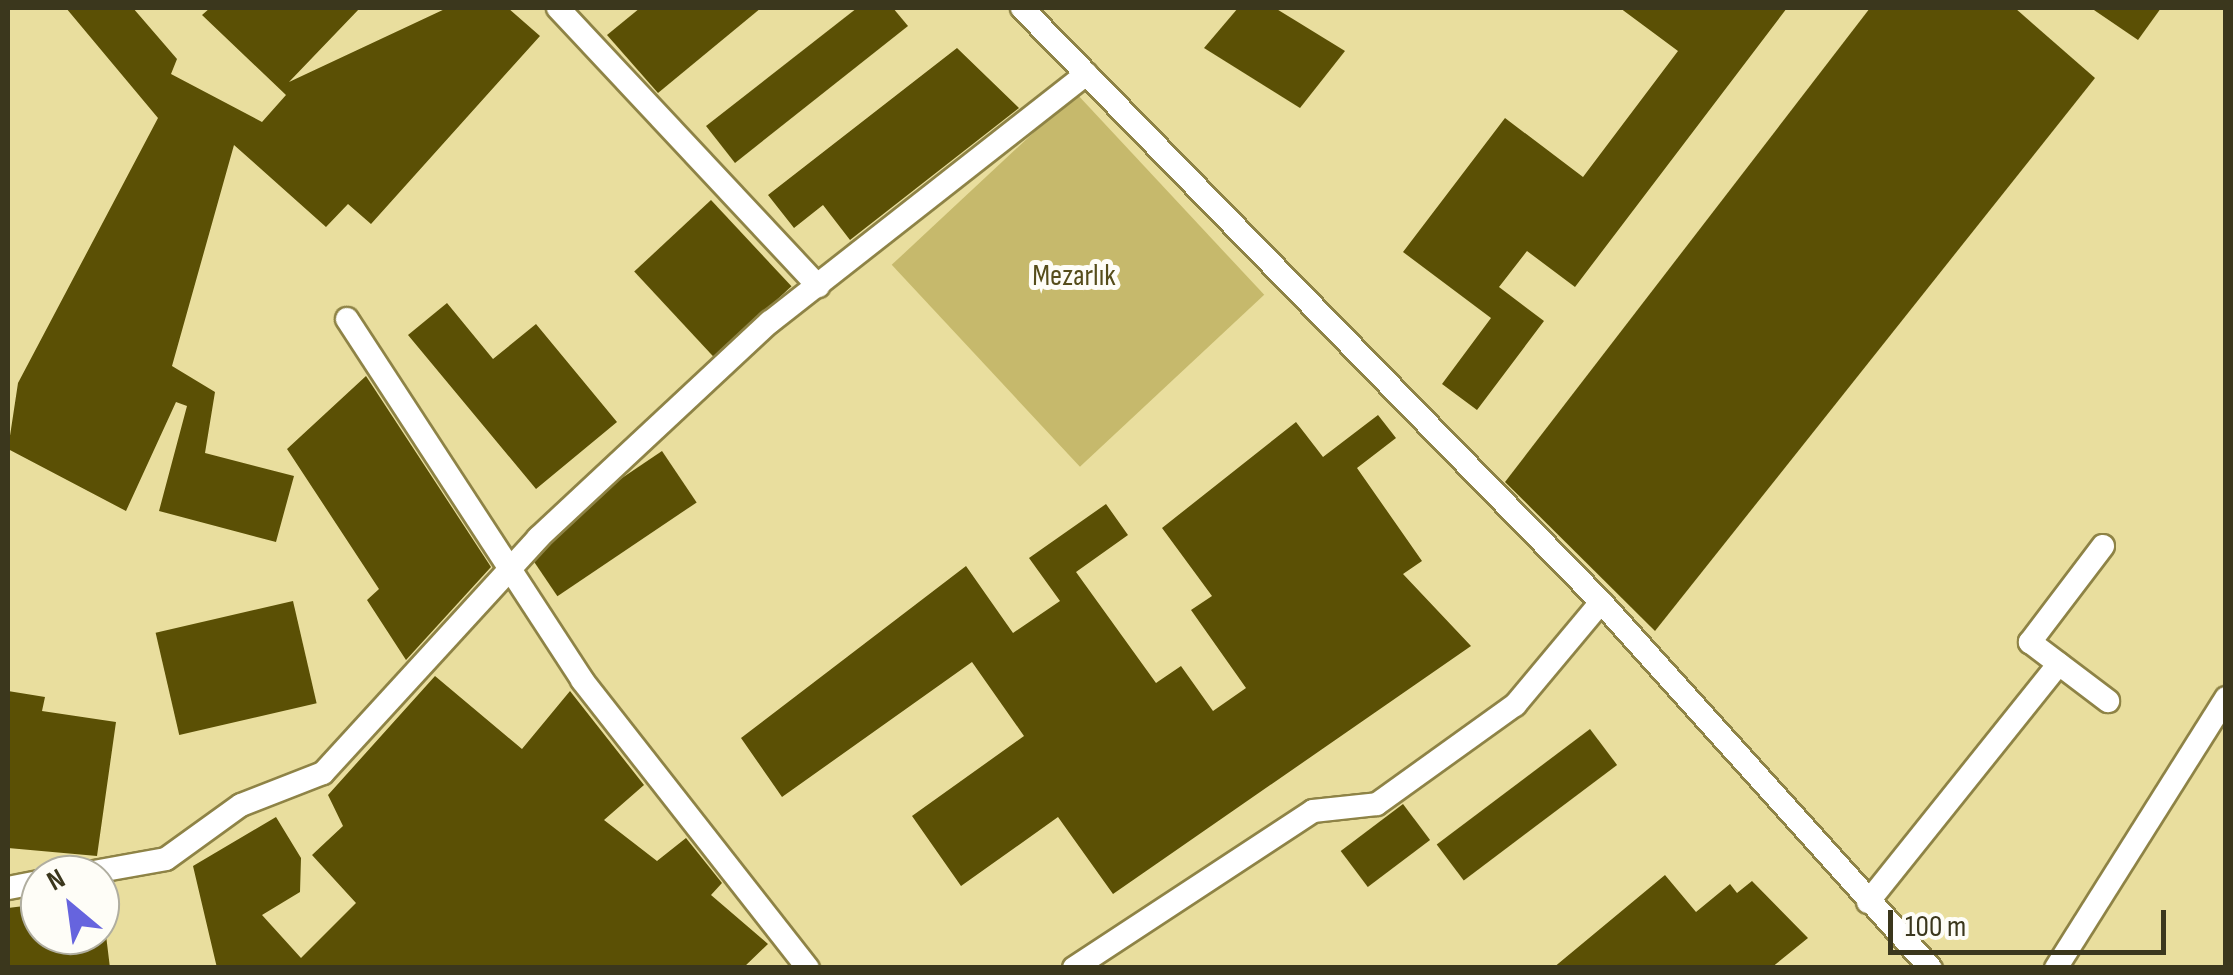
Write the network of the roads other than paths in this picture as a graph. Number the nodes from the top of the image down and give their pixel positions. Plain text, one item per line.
1 (558, 8) edge
2 (1022, 8) edge
3 (1086, 74) junction
4 (818, 286) junction
5 (347, 319) dead end
6 (2102, 546) dead end
7 (511, 568) junction
8 (1601, 602) junction
9 (2059, 664) junction
10 (2226, 698) edge
11 (2108, 701) dead end
12 (120, 867) edge
13 (1868, 902) junction
14 (808, 968) edge
15 (1074, 968) edge
16 (1931, 968) edge
17 (2056, 968) edge

1 - 4 street
2 - 3 street
3 - 4 street
3 - 8 street
4 - 7 street
5 - 7 street
6 - 9 street
7 - 12 street
7 - 14 street
8 - 13 street
8 - 15 street
9 - 11 street
9 - 13 street
10 - 17 street
13 - 16 street

